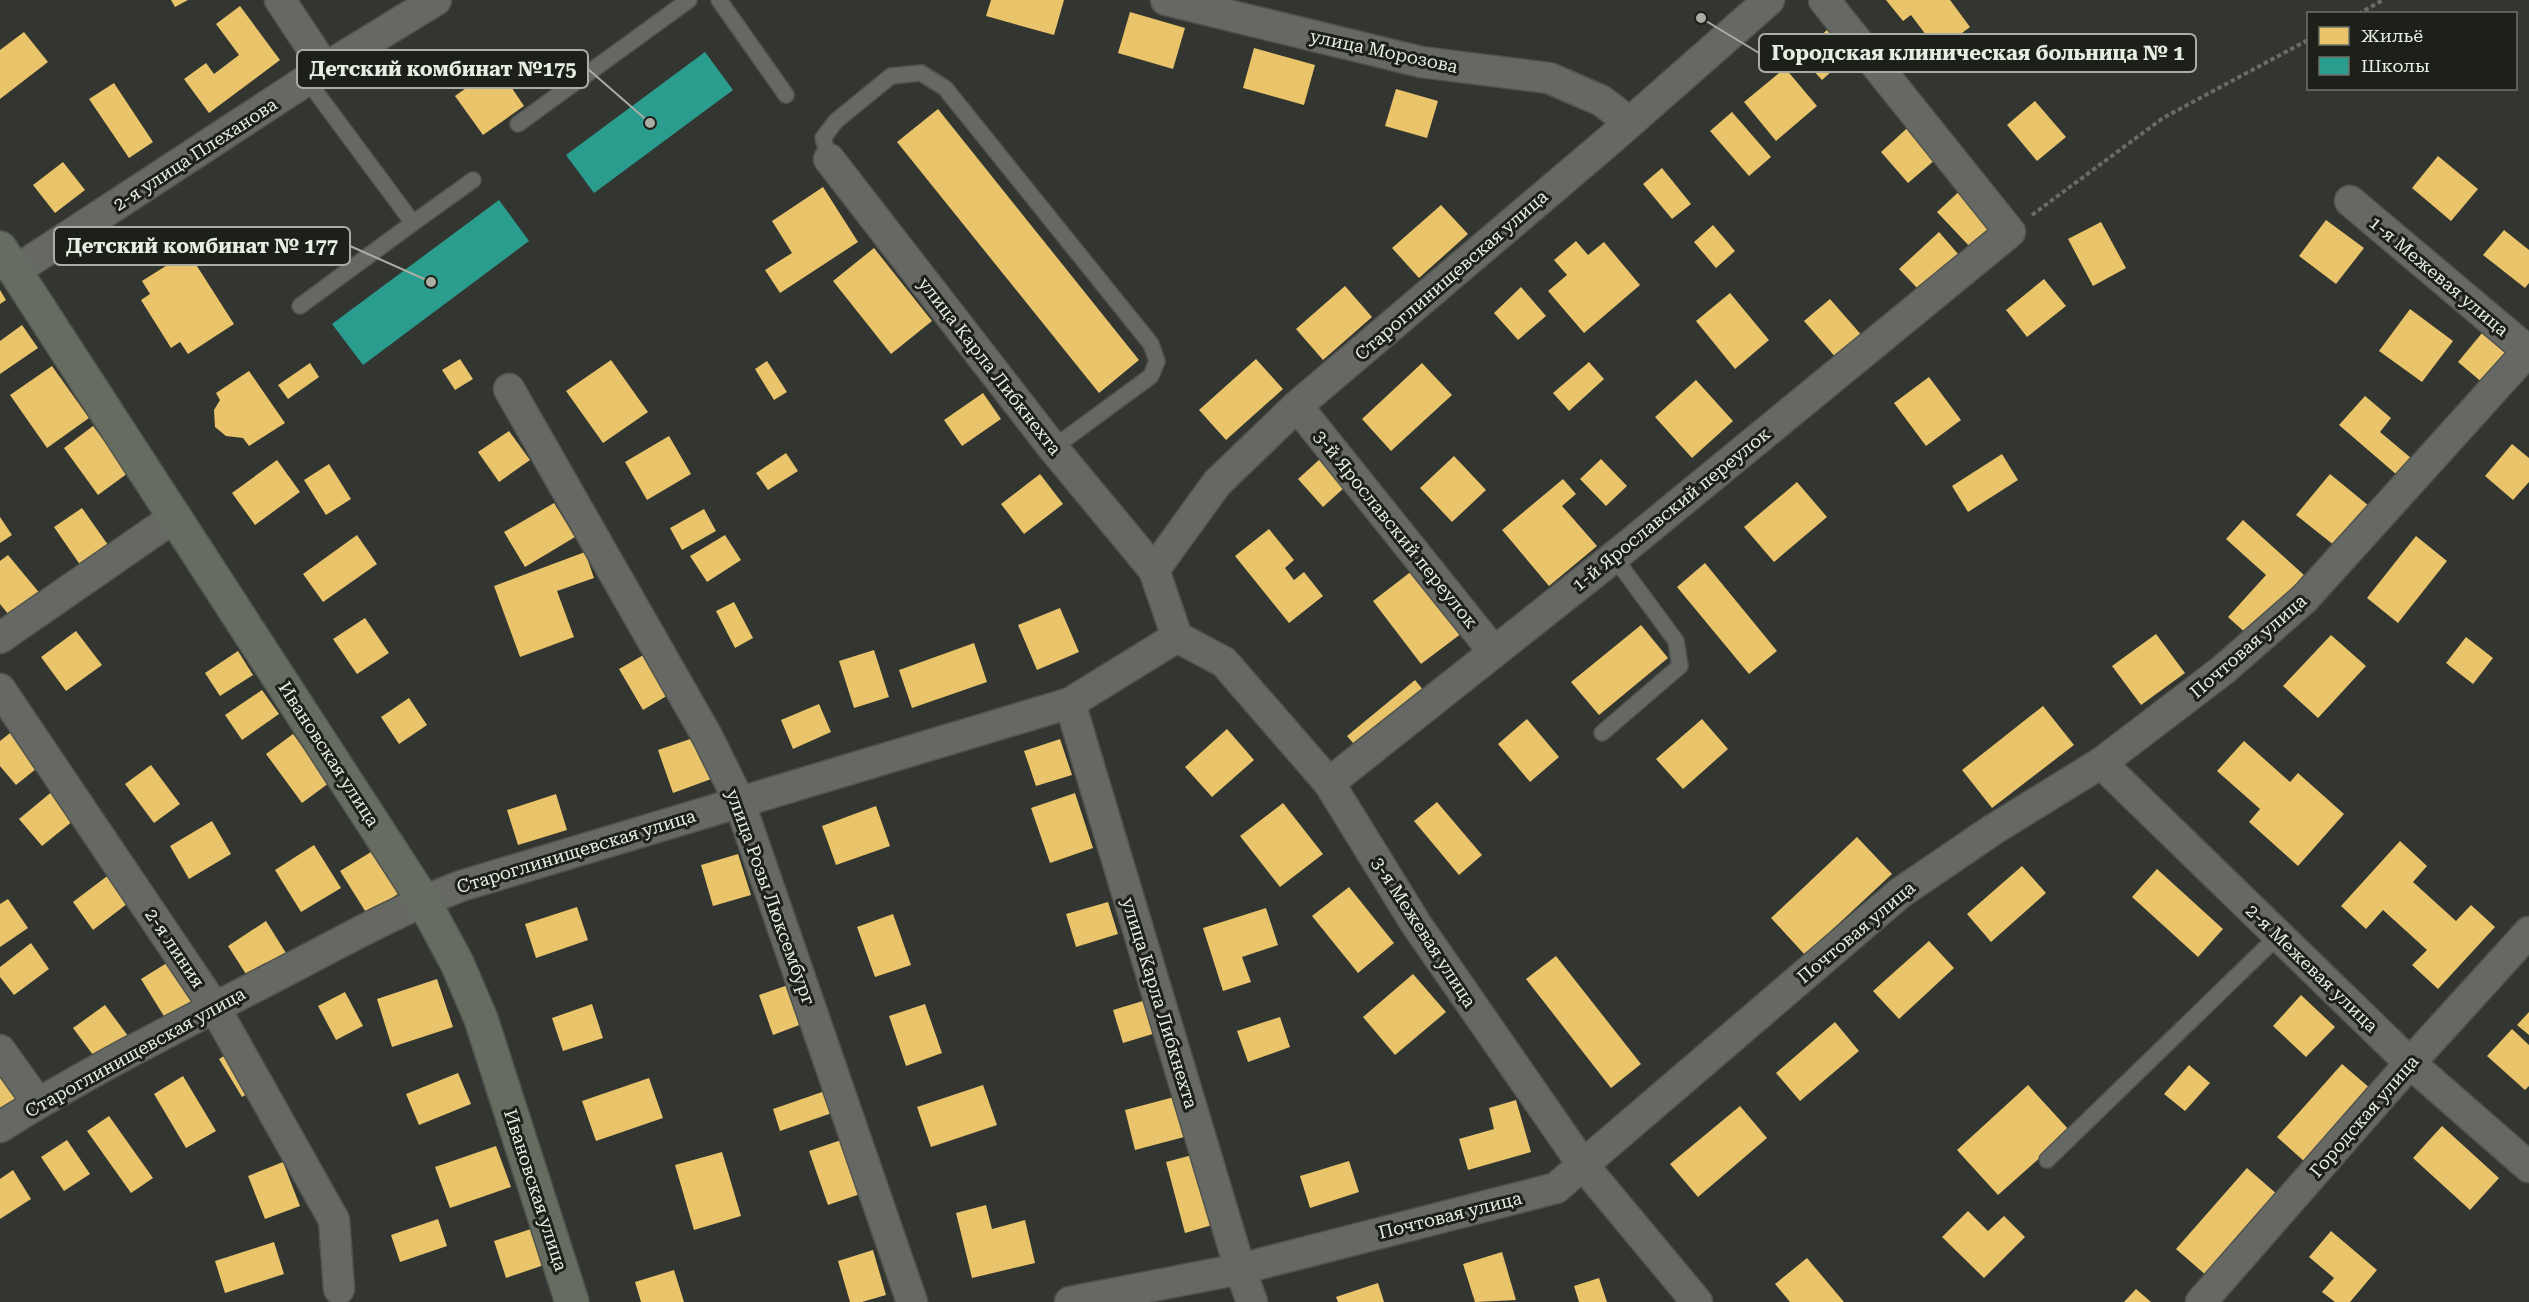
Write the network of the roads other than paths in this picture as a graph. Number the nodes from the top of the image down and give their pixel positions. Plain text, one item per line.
1 (280, 0) edge
2 (436, 0) edge
3 (689, 0) edge
4 (719, 0) edge
5 (1166, 0) edge
6 (1769, 0) edge
7 (1824, 0) edge
8 (316, 74) junction
9 (786, 96) dead end
10 (1629, 122) junction
11 (518, 124) dead end
12 (829, 159) joint
13 (473, 180) dead end
14 (2350, 201) dead end
15 (413, 223) junction
16 (8, 259) edge
17 (300, 306) dead end
18 (2528, 351) edge
19 (509, 390) dead end
20 (1298, 406) junction
21 (1053, 448) junction
22 (176, 516) junction
23 (1614, 557) junction
24 (1154, 570) junction
25 (1177, 637) junction
26 (0, 638) edge
27 (1494, 652) junction
28 (0, 689) edge
29 (1070, 703) junction
30 (1602, 733) dead end
31 (2101, 763) junction
32 (1329, 783) junction
33 (739, 801) junction
34 (423, 900) junction
35 (2529, 932) edge
36 (2278, 936) junction
37 (215, 1008) junction
38 (0, 1050) edge
39 (2410, 1063) junction
40 (38, 1103) junction
41 (0, 1127) edge
42 (2047, 1160) dead end
43 (1583, 1166) junction
44 (2529, 1167) edge
45 (1240, 1269) junction
46 (339, 1289) dead end
47 (572, 1302) edge
48 (912, 1302) edge
49 (1070, 1302) edge
50 (1252, 1302) edge
51 (1697, 1302) edge
52 (2201, 1302) edge

1 - 8 street
2 - 8 street, 2-я улица Плеханова
3 - 11 lane
4 - 9 lane
5 - 10 street, улица Морозова
6 - 10 street, Староглинищевская улица
7 - 23 street, 1-й Ярославский переулок
8 - 15 lane
8 - 16 street, 2-я улица Плеханова
10 - 20 street, Староглинищевская улица
12 - 21 street, улица Карла Либкнехта
12 - 21 lane
13 - 15 lane
14 - 18 street, 1-я Межевая улица
15 - 17 lane
16 - 22 main road, Ивановская улица
18 - 31 street, Почтовая улица
19 - 33 street, улица Розы Люксембург
20 - 24 street, Староглинищевская улица
20 - 27 street, 3-й Ярославский переулок
21 - 24 street, улица Карла Либкнехта
22 - 26 street
22 - 34 main road, Ивановская улица
23 - 27 street, 1-й Ярославский переулок
23 - 30 lane
24 - 25 street
25 - 29 street, Староглинищевская улица
25 - 32 street, 3-я Межевая улица
27 - 32 street, 1-й Ярославский переулок
28 - 37 street, 2-я линия
29 - 33 street, Староглинищевская улица
29 - 45 street, улица Карла Либкнехта
31 - 36 street, 2-я Межевая улица
31 - 43 street, Почтовая улица
32 - 43 street, 3-я Межевая улица
33 - 34 street, Староглинищевская улица
33 - 48 street, улица Розы Люксембург
34 - 37 street, Староглинищевская улица
34 - 47 main road, Ивановская улица
35 - 39 street, Городская улица
36 - 39 street, 2-я Межевая улица
36 - 42 lane
37 - 40 street, Староглинищевская улица
37 - 46 street, 2-я линия
38 - 40 street
39 - 44 street, 2-я Межевая улица
39 - 52 street, Городская улица
40 - 41 street, Староглинищевская улица
43 - 45 street, Почтовая улица
43 - 51 street, 3-я Межевая улица
45 - 49 street, Почтовая улица
45 - 50 street, улица Карла Либкнехта

